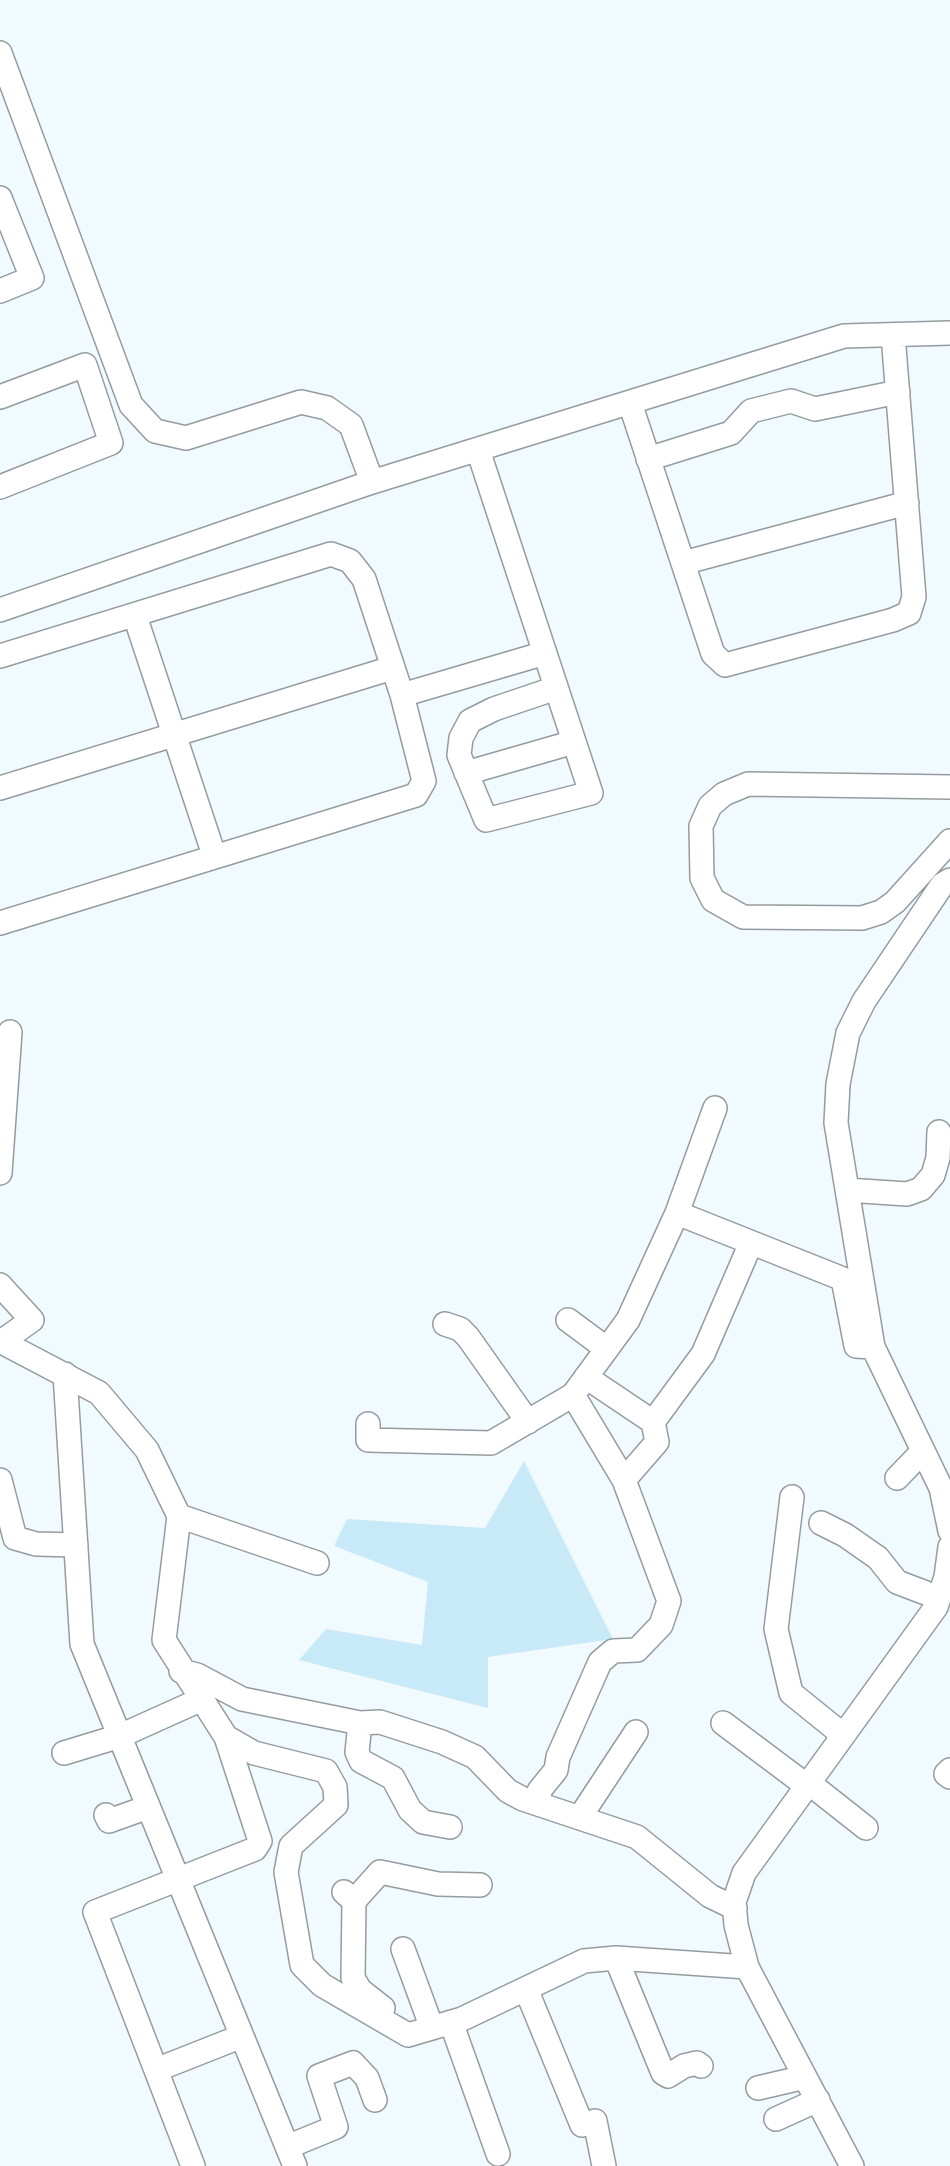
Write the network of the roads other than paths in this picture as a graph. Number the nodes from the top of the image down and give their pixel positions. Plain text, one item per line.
1 (0, 53) edge
2 (0, 198) edge
3 (0, 291) edge
4 (950, 333) edge
5 (893, 335) junction
6 (898, 392) junction
7 (0, 397) edge
8 (630, 403) junction
9 (478, 450) junction
10 (648, 459) junction
11 (372, 482) junction
12 (0, 487) edge
13 (906, 503) junction
14 (683, 563) junction
15 (0, 610) edge
16 (135, 616) junction
17 (545, 653) junction
18 (0, 656) edge
19 (392, 668) junction
20 (556, 688) junction
21 (402, 695) junction
22 (173, 736) junction
23 (574, 742) junction
24 (466, 773) junction
25 (950, 787) edge
26 (0, 788) edge
27 (950, 841) edge
28 (214, 855) junction
29 (950, 880) edge
30 (0, 923) edge
31 (12, 1032) edge
32 (716, 1121) dead end
33 (939, 1132) dead end
34 (3, 1179) edge
35 (847, 1189) junction
36 (677, 1213) junction
37 (751, 1243) junction
38 (0, 1285) edge
39 (568, 1320) dead end
40 (445, 1324) dead end
41 (0, 1341) edge
42 (873, 1348) junction
43 (607, 1349) junction
44 (65, 1374) junction
45 (580, 1386) junction
46 (528, 1422) junction
47 (653, 1422) junction
48 (368, 1424) dead end
49 (923, 1451) junction
50 (897, 1478) dead end
51 (0, 1480) edge
52 (624, 1480) junction
53 (792, 1497) dead end
54 (4, 1513) edge
55 (179, 1516) junction
56 (821, 1523) dead end
57 (950, 1531) edge
58 (76, 1545) junction
59 (950, 1553) edge
60 (317, 1563) dead end
61 (939, 1598) junction
62 (181, 1671) junction
63 (200, 1700) junction
64 (360, 1723) junction
65 (723, 1723) dead end
66 (636, 1732) dead end
67 (844, 1735) junction
68 (120, 1736) junction
69 (226, 1737) junction
70 (64, 1753) dead end
71 (950, 1770) edge
72 (950, 1777) edge
73 (808, 1784) junction
74 (540, 1803) junction
75 (148, 1807) junction
76 (580, 1817) junction
77 (109, 1821) dead end
78 (450, 1827) dead end
79 (866, 1828) dead end
80 (178, 1880) junction
81 (480, 1885) dead end
82 (735, 1908) junction
83 (403, 1949) dead end
84 (615, 1958) junction
85 (747, 1967) junction
86 (526, 1989) junction
87 (386, 2022) junction
88 (442, 2025) junction
89 (242, 2036) junction
90 (701, 2066) dead end
91 (156, 2070) junction
92 (805, 2077) junction
93 (758, 2088) dead end
94 (375, 2100) dead end
95 (818, 2100) junction
96 (776, 2119) dead end
97 (498, 2154) dead end
98 (291, 2157) edge
99 (193, 2166) edge
100 (604, 2166) edge
101 (852, 2166) edge

1 - 11 street
2 - 3 street
4 - 5 street
5 - 6 street
5 - 8 street
6 - 10 street
6 - 13 street
7 - 12 street
8 - 9 street
8 - 10 street
9 - 11 street
9 - 17 street
10 - 14 street
11 - 15 street
13 - 14 street
13 - 14 street
16 - 18 street
16 - 19 street
16 - 22 street
17 - 20 street
17 - 21 street
19 - 21 street
19 - 22 street
20 - 23 street
20 - 24 street
21 - 28 street
22 - 26 street
22 - 28 street
23 - 24 street
23 - 24 street
25 - 27 street
28 - 30 street
29 - 35 street
31 - 34 street
32 - 36 street
33 - 35 street
35 - 42 street
36 - 37 street
36 - 43 street
37 - 42 street
37 - 47 street
38 - 41 street
39 - 43 street
40 - 46 street
41 - 44 street
42 - 49 street
43 - 45 street
44 - 55 street
44 - 58 street
45 - 46 street
45 - 47 street
45 - 52 street
46 - 48 street
47 - 52 street
49 - 50 street
49 - 57 street
51 - 54 street
52 - 74 street
53 - 67 street
54 - 58 street
55 - 60 street
55 - 62 street
56 - 61 street
58 - 68 street
59 - 61 street
61 - 67 street
62 - 63 street
62 - 64 street
63 - 68 street
63 - 69 street
64 - 74 street
64 - 78 street
65 - 73 street
66 - 76 street
67 - 73 street
68 - 70 street
68 - 75 street
69 - 80 street
69 - 87 street
71 - 72 street
73 - 79 street
73 - 82 street
74 - 76 street
75 - 77 street
75 - 80 street
76 - 82 street
80 - 89 street
80 - 91 street
81 - 87 street
82 - 85 street
83 - 88 street
84 - 85 street
84 - 86 street
84 - 90 street
85 - 92 street
86 - 88 street
86 - 100 street
87 - 88 street
88 - 97 street
89 - 91 street
89 - 98 street
91 - 99 street
92 - 93 street
92 - 95 street
94 - 98 street
95 - 96 street
95 - 101 street

